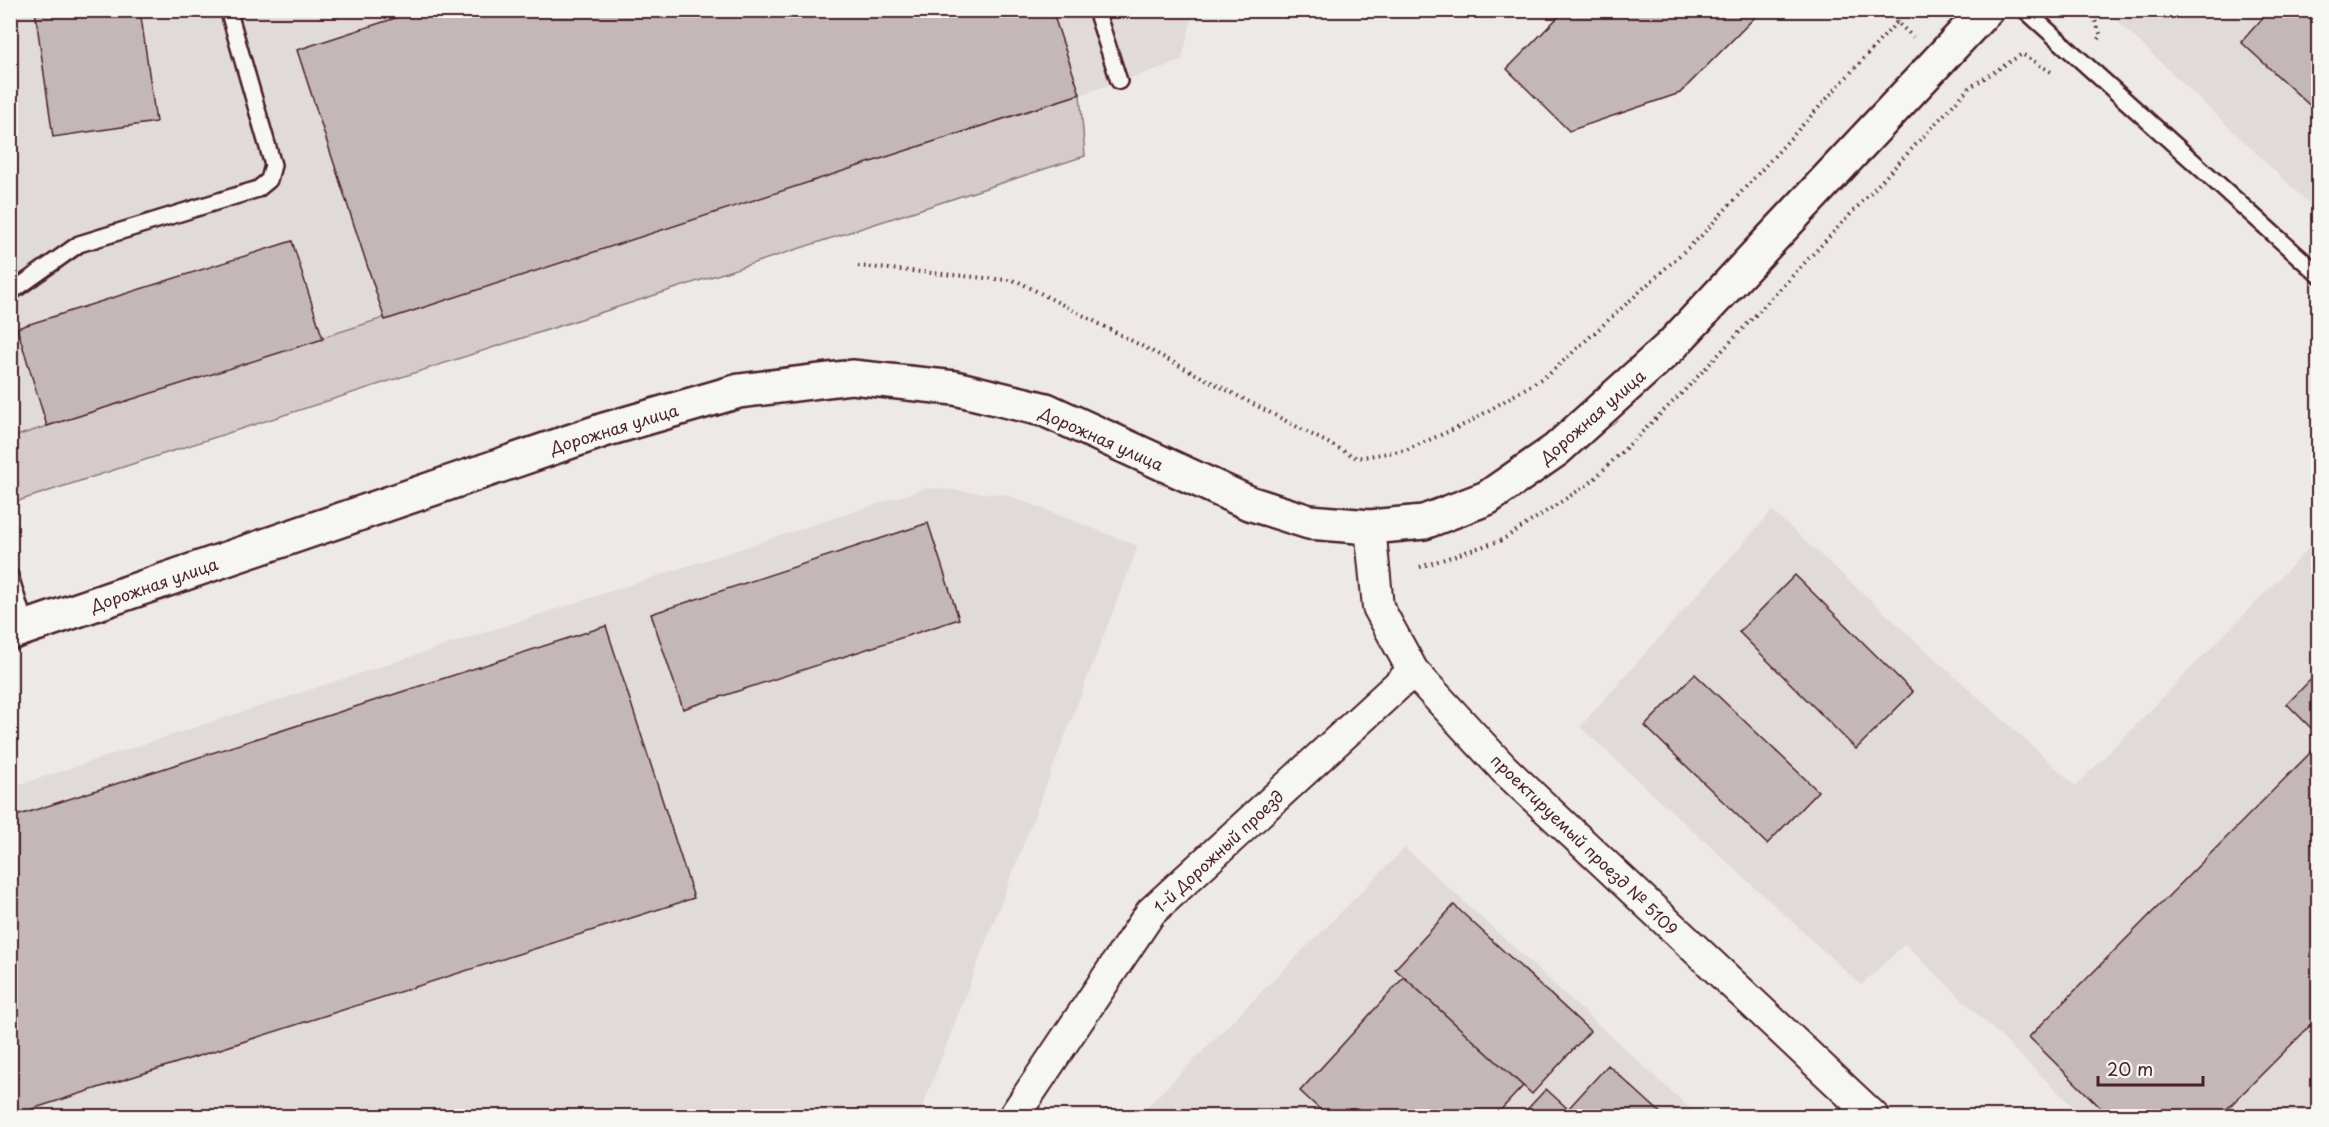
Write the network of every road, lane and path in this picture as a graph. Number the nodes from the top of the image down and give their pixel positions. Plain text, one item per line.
1 (231, 10) edge
2 (1096, 10) edge
3 (1900, 10) edge
4 (1986, 10) edge
5 (2025, 10) edge
6 (1897, 22) junction
7 (1939, 61) junction
8 (1119, 81) dead end
9 (1970, 88) dead end
10 (858, 266) dead end
11 (2319, 274) edge
12 (10, 293) edge
13 (1370, 527) junction
14 (10, 576) edge
15 (18, 630) edge
16 (1413, 671) junction
17 (1014, 1116) edge
18 (1873, 1116) edge

1 - 12 lane
2 - 8 lane
3 - 6 path
4 - 7 main road, Дорожная улица
5 - 11 lane
6 - 7 path
6 - 10 path
7 - 9 path
7 - 13 main road, Дорожная улица
13 - 15 main road, Дорожная улица
13 - 16 street, проектируемый проезд № 5109
14 - 15 lane
16 - 17 street, 1-й Дорожный проезд
16 - 18 street, проектируемый проезд № 5109

